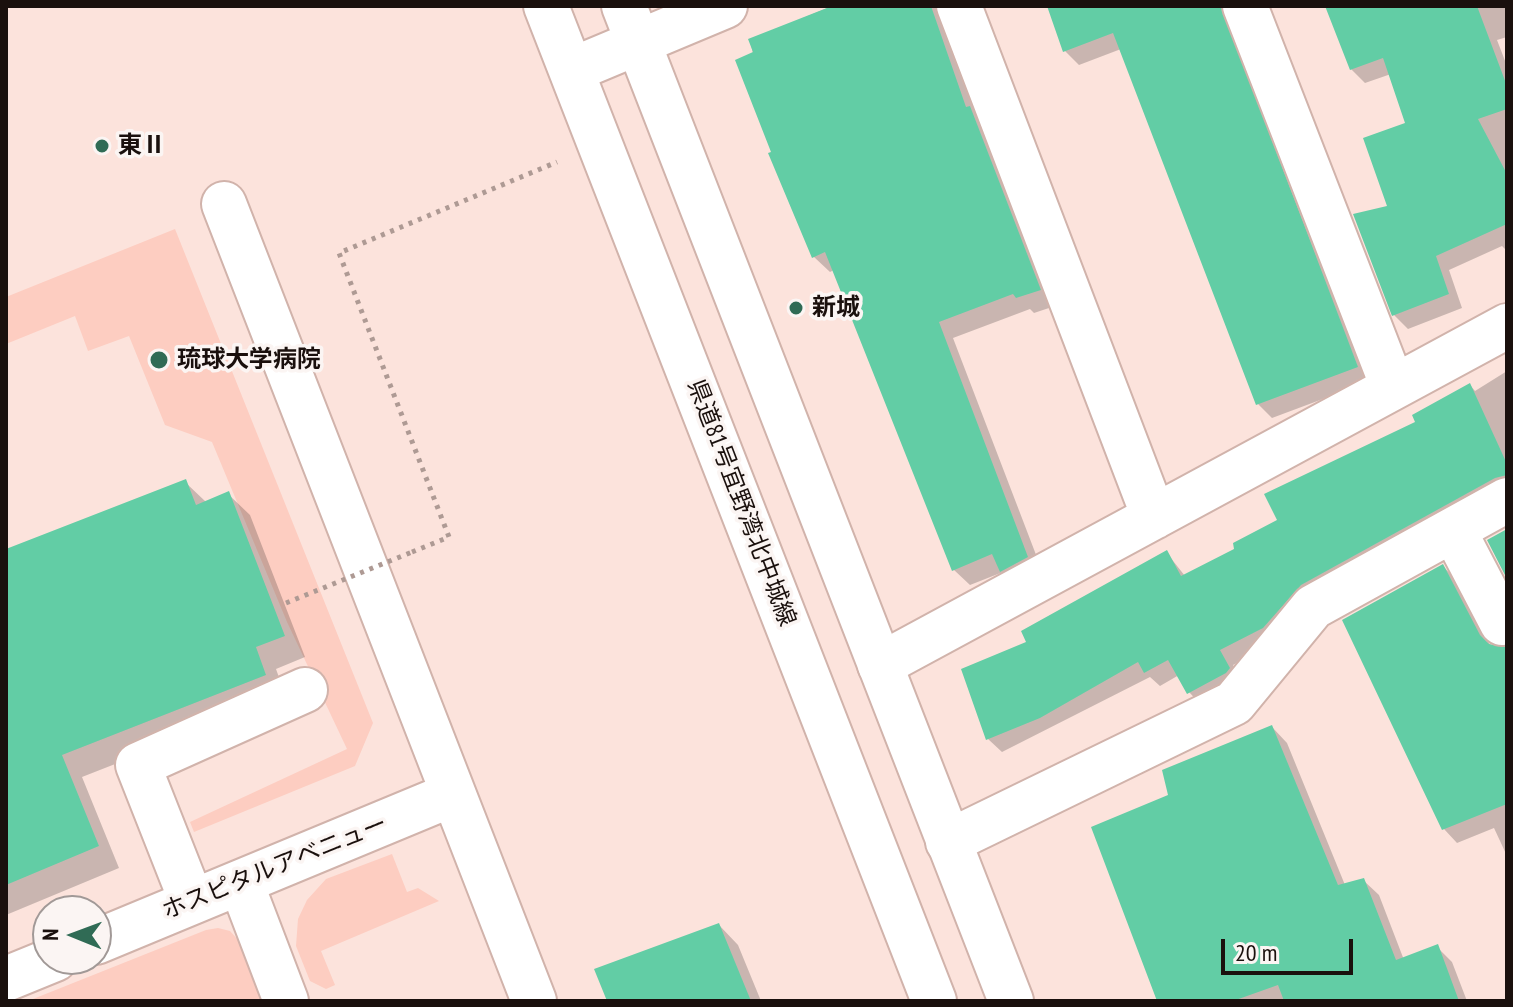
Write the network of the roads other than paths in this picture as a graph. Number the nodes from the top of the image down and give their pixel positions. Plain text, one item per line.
1 (546, 6) edge
2 (725, 6) edge
3 (959, 6) edge
4 (1245, 6) edge
5 (631, 24) edge
6 (572, 70) junction
7 (224, 204) dead end
8 (1507, 326) edge
9 (1393, 387) junction
10 (1507, 500) edge
11 (1154, 517) junction
12 (1454, 531) junction
13 (1502, 623) dead end
14 (880, 665) junction
15 (305, 690) dead end
16 (453, 794) junction
17 (948, 842) junction
18 (241, 883) junction
19 (192, 902) junction
20 (112, 935) edge
21 (32, 968) edge
22 (6, 979) edge
23 (286, 1001) edge
24 (534, 1001) edge
25 (934, 1001) edge
26 (1011, 1001) edge

1 - 6 street, 県道81号宜野湾北中城線
2 - 5 street
3 - 11 street
4 - 9 street
5 - 6 street
5 - 14 street
6 - 25 street, 県道81号宜野湾北中城線
7 - 16 street
8 - 9 street
9 - 11 street
10 - 12 street
11 - 14 street
12 - 13 street
12 - 17 street
14 - 17 street
15 - 19 street
16 - 18 street, ホスピタルアベニュー
16 - 24 street
17 - 26 street
18 - 19 street, ホスピタルアベニュー
18 - 23 street
19 - 20 street, ホスピタルアベニュー
21 - 22 street

